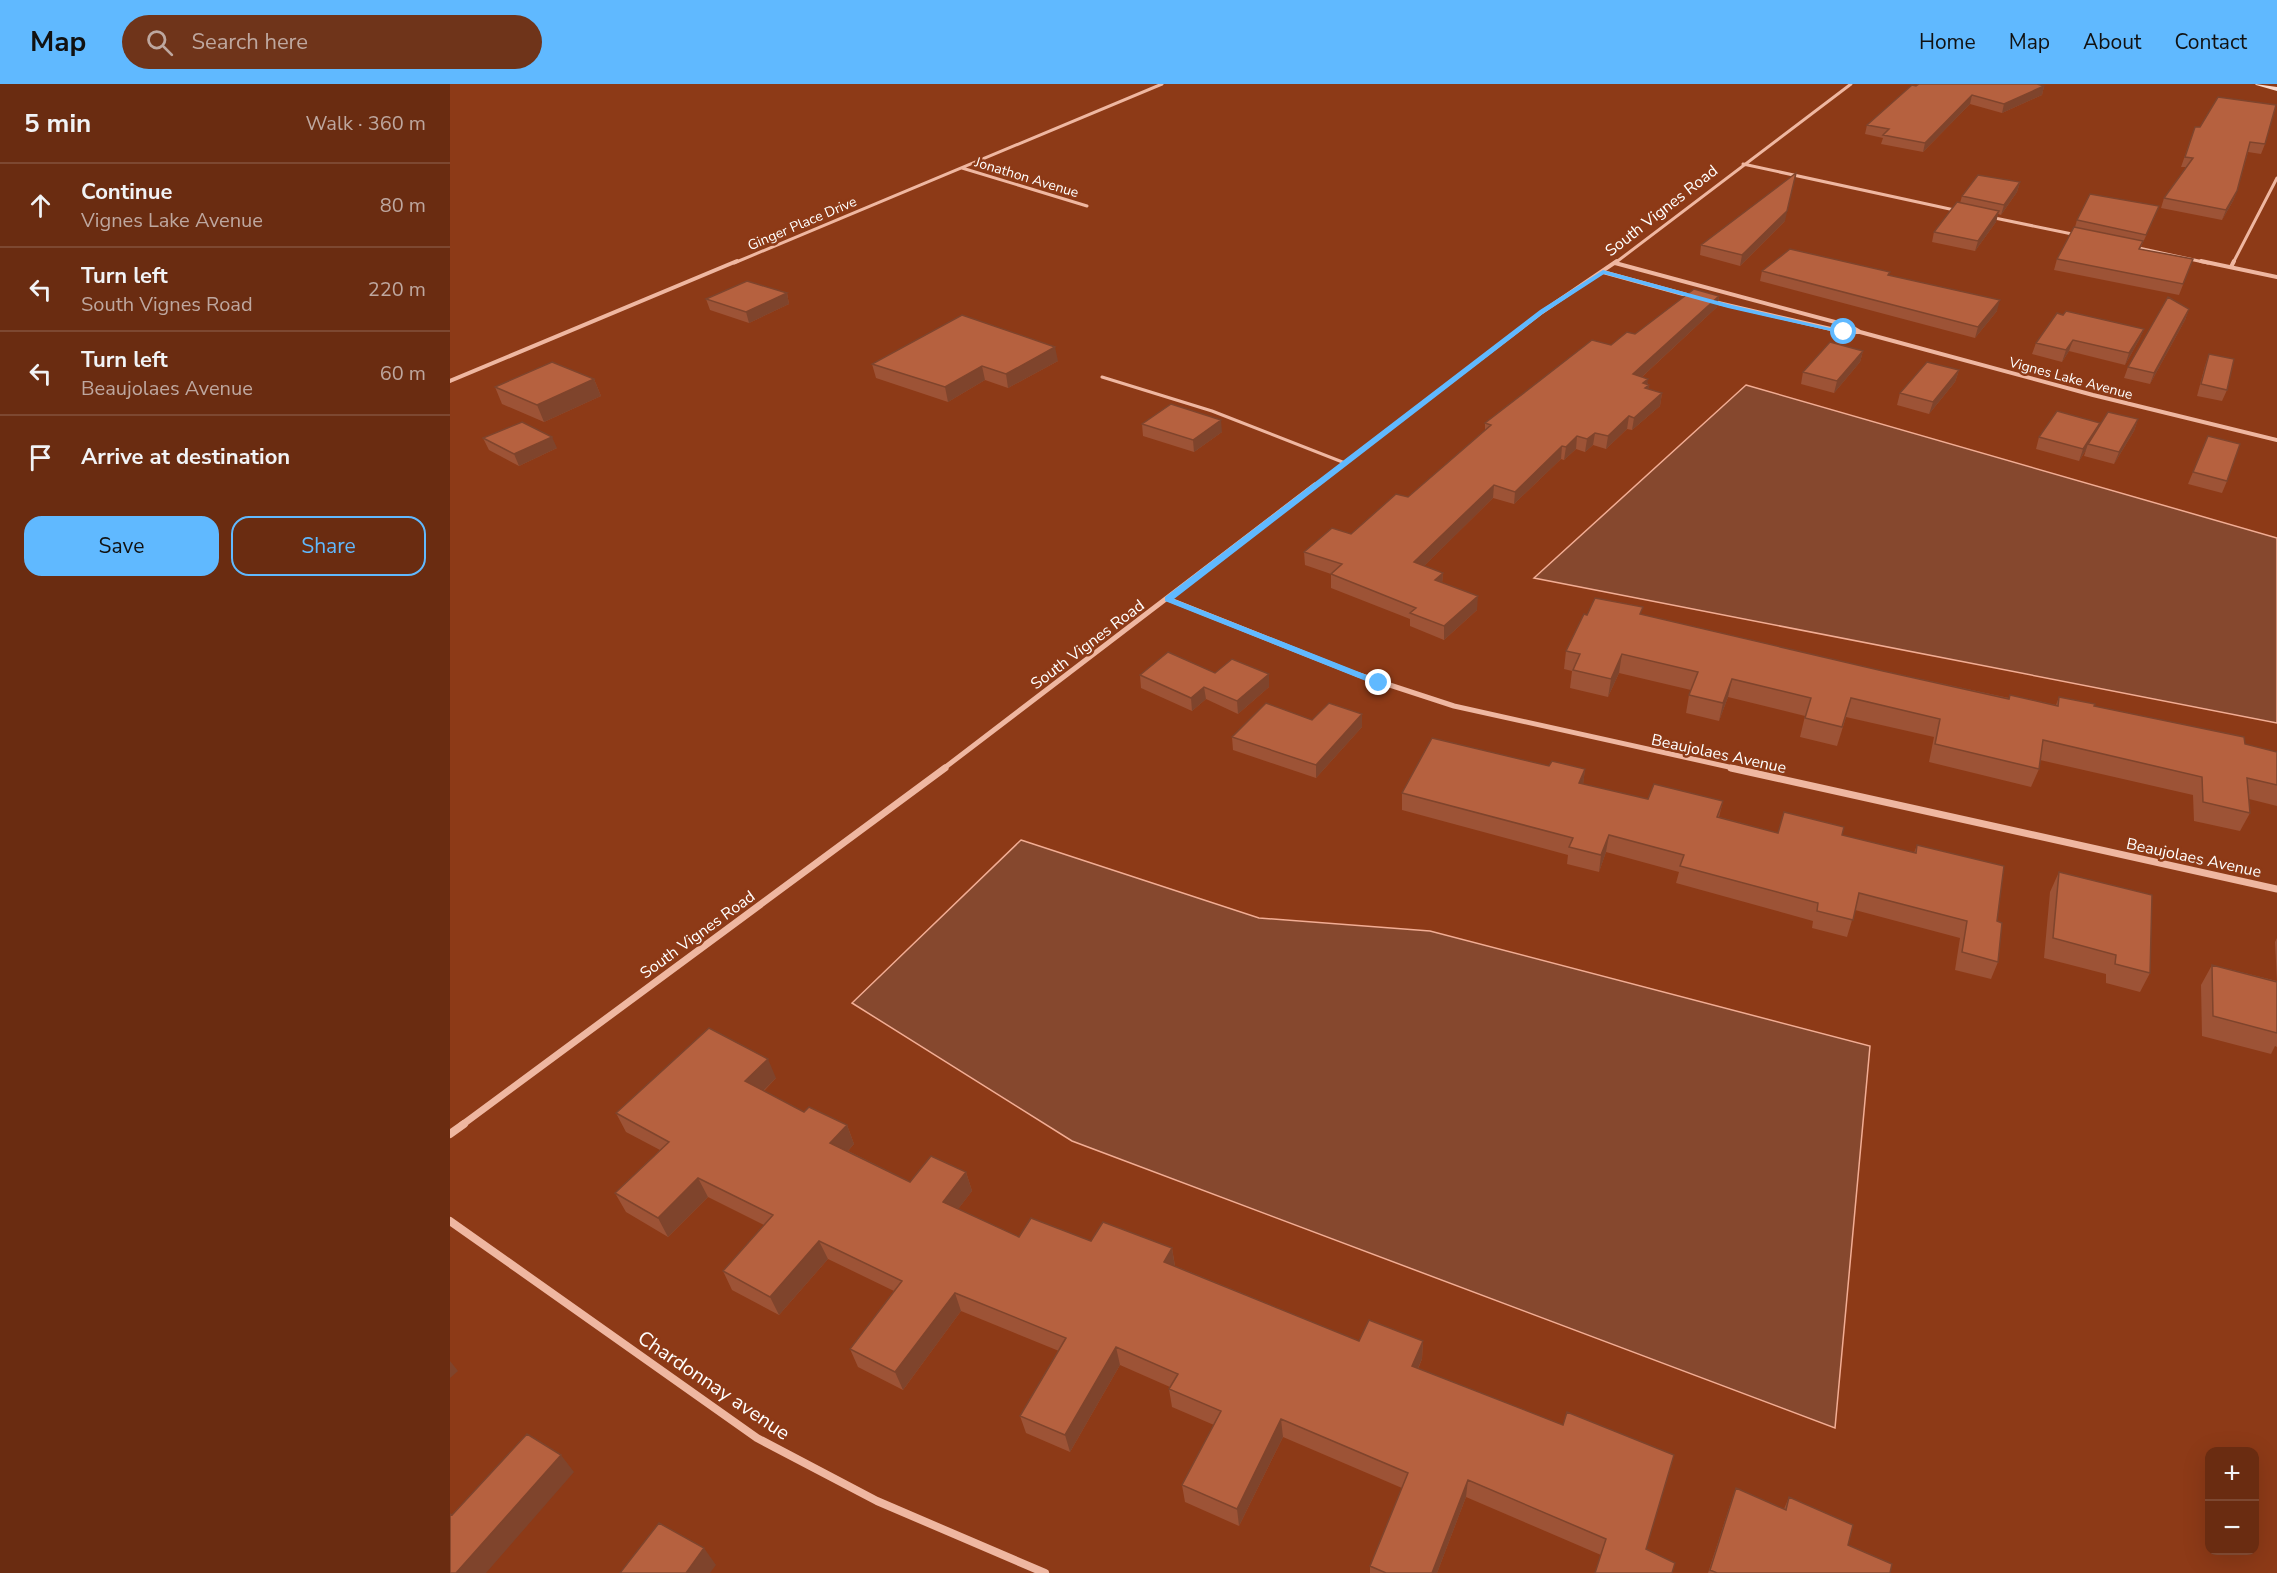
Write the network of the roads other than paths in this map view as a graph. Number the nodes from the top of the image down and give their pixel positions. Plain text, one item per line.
1 (1162, 84) edge
2 (1851, 84) edge
3 (2258, 84) edge
4 (2277, 89) edge
5 (1743, 164) junction
6 (962, 168) junction
7 (2277, 178) edge
8 (1087, 206) dead end
9 (1968, 213) edge
10 (1979, 215) edge
11 (2082, 236) edge
12 (2128, 246) edge
13 (1615, 263) junction
14 (2230, 267) junction
15 (1603, 272) junction
16 (2277, 277) edge
17 (1860, 332) junction
18 (1102, 377) dead end
19 (450, 381) edge
20 (2277, 440) edge
21 (1345, 463) junction
22 (1168, 599) junction
23 (2277, 889) edge
24 (450, 1134) edge
25 (450, 1221) edge
26 (1045, 1573) edge

1 - 6 street, Ginger Place Drive
2 - 5 street, South Vignes Road
3 - 4 street
5 - 9 street
5 - 13 street, South Vignes Road
6 - 8 street, Jonathon Avenue
6 - 19 street, Ginger Place Drive
7 - 14 street
10 - 11 street
12 - 14 street
13 - 15 street, South Vignes Road
13 - 17 street, Vignes Lake Avenue
14 - 16 street
15 - 17 street, Vignes Lake Avenue
15 - 21 street, South Vignes Road
17 - 20 street, Vignes Lake Avenue
18 - 21 lane
21 - 22 street, South Vignes Road
22 - 23 street, Beaujolaes Avenue
22 - 24 street, South Vignes Road
25 - 26 street, Chardonnay avenue

